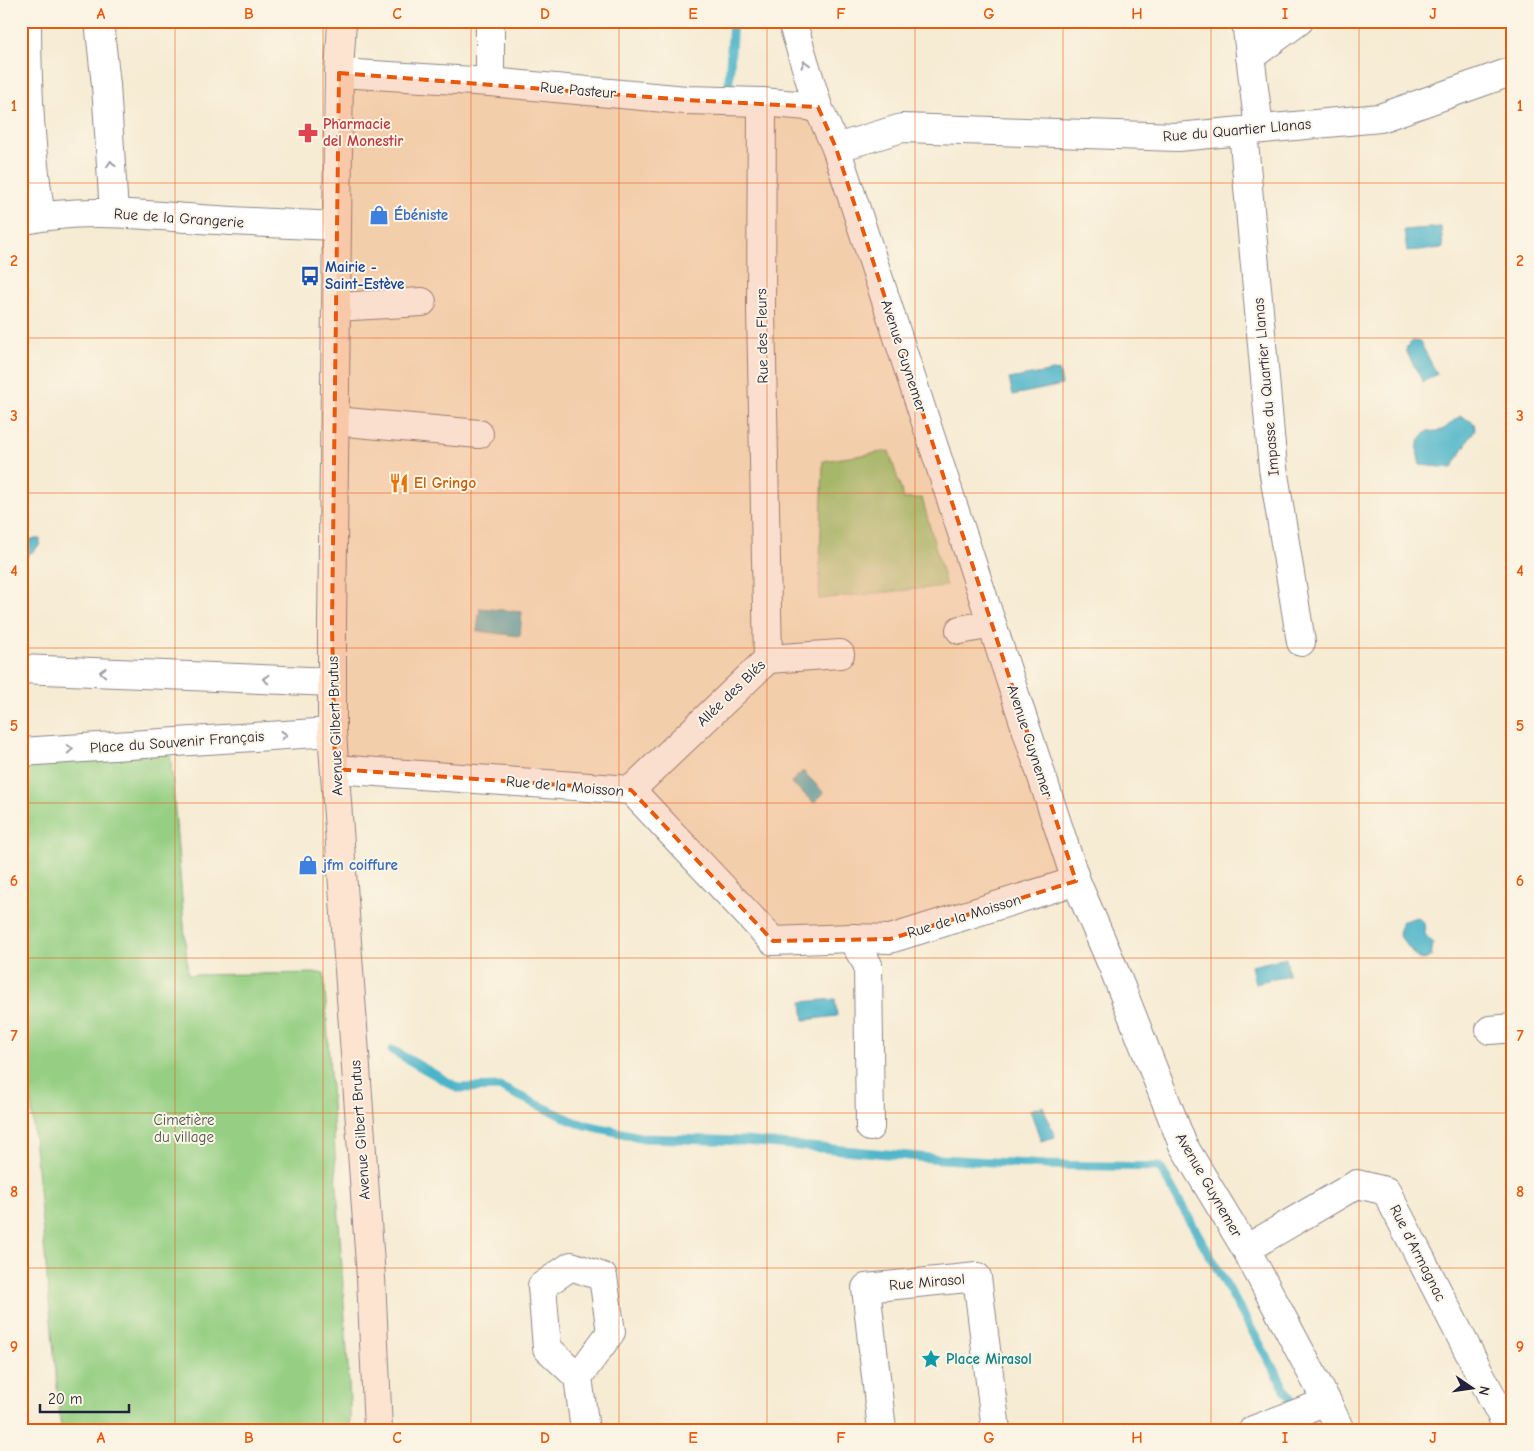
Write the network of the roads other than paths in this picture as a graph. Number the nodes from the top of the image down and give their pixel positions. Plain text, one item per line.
1 (27, 21) edge
2 (99, 21) edge
3 (342, 21) edge
4 (490, 21) edge
5 (792, 21) edge
6 (1246, 21) edge
7 (1299, 21) edge
8 (1250, 57) junction
9 (1513, 71) edge
10 (339, 73) junction
11 (490, 82) junction
12 (762, 102) junction
13 (818, 106) junction
14 (1251, 130) junction
15 (836, 148) junction
16 (114, 213) junction
17 (31, 218) edge
18 (337, 226) junction
19 (422, 302) dead end
20 (336, 308) junction
21 (335, 421) junction
22 (479, 434) dead end
23 (766, 570) joint
24 (992, 624) junction
25 (960, 630) dead end
26 (1301, 642) dead end
27 (840, 654) dead end
28 (768, 659) junction
29 (21, 669) edge
30 (332, 682) junction
31 (332, 732) junction
32 (21, 752) edge
33 (335, 769) junction
34 (630, 790) junction
35 (1076, 881) junction
36 (851, 938) junction
37 (870, 1127) dead end
38 (1246, 1250) junction
39 (578, 1378) dead end
40 (1308, 1409) junction
41 (378, 1430) edge
42 (585, 1430) edge
43 (882, 1430) edge
44 (996, 1430) edge
45 (1253, 1430) edge
46 (1340, 1430) edge
47 (1509, 1430) edge

1 - 17 street
16 -> 2 street
3 - 10 main road, Avenue Gilbert Brutus
4 - 11 street
13 -> 5 street, Avenue Guynemer
6 - 8 street, Impasse du Quartier Llanas
7 - 8 street
8 - 14 street, Impasse du Quartier Llanas
9 - 14 street, Rue du Quartier Llanas
10 - 11 street, Rue Pasteur
10 - 18 main road, Avenue Gilbert Brutus
11 - 12 street, Rue Pasteur
12 - 13 street, Rue Pasteur
12 - 23 street, Rue des Fleurs
13 - 15 street, Avenue Guynemer
14 - 15 street, Rue du Quartier Llanas
14 - 26 street, Impasse du Quartier Llanas
15 - 24 street, Avenue Guynemer
16 - 17 street, Rue de la Grangerie
16 - 18 street, Rue de la Grangerie
18 - 20 main road, Avenue Gilbert Brutus
19 - 20 street
20 - 21 main road, Avenue Gilbert Brutus
21 - 22 street
21 - 30 main road, Avenue Gilbert Brutus
23 - 28 street, Allée des Blés
24 - 25 street
24 - 35 street, Avenue Guynemer
27 - 28 street
28 - 34 street, Allée des Blés
30 -> 29 street
30 - 31 main road, Avenue Gilbert Brutus
32 -> 31 street, Place du Souvenir Français
31 - 33 main road, Avenue Gilbert Brutus
33 - 34 street, Rue de la Moisson
33 - 41 main road, Avenue Gilbert Brutus
34 - 36 street, Rue de la Moisson
35 - 36 street, Rue de la Moisson
35 - 38 street, Avenue Guynemer
36 - 37 street
38 - 40 street, Avenue Guynemer
38 - 47 street, Rue d'Armagnac
39 - 42 street
40 - 45 street
40 - 46 street, Avenue Guynemer
43 - 44 street, Rue Mirasol

